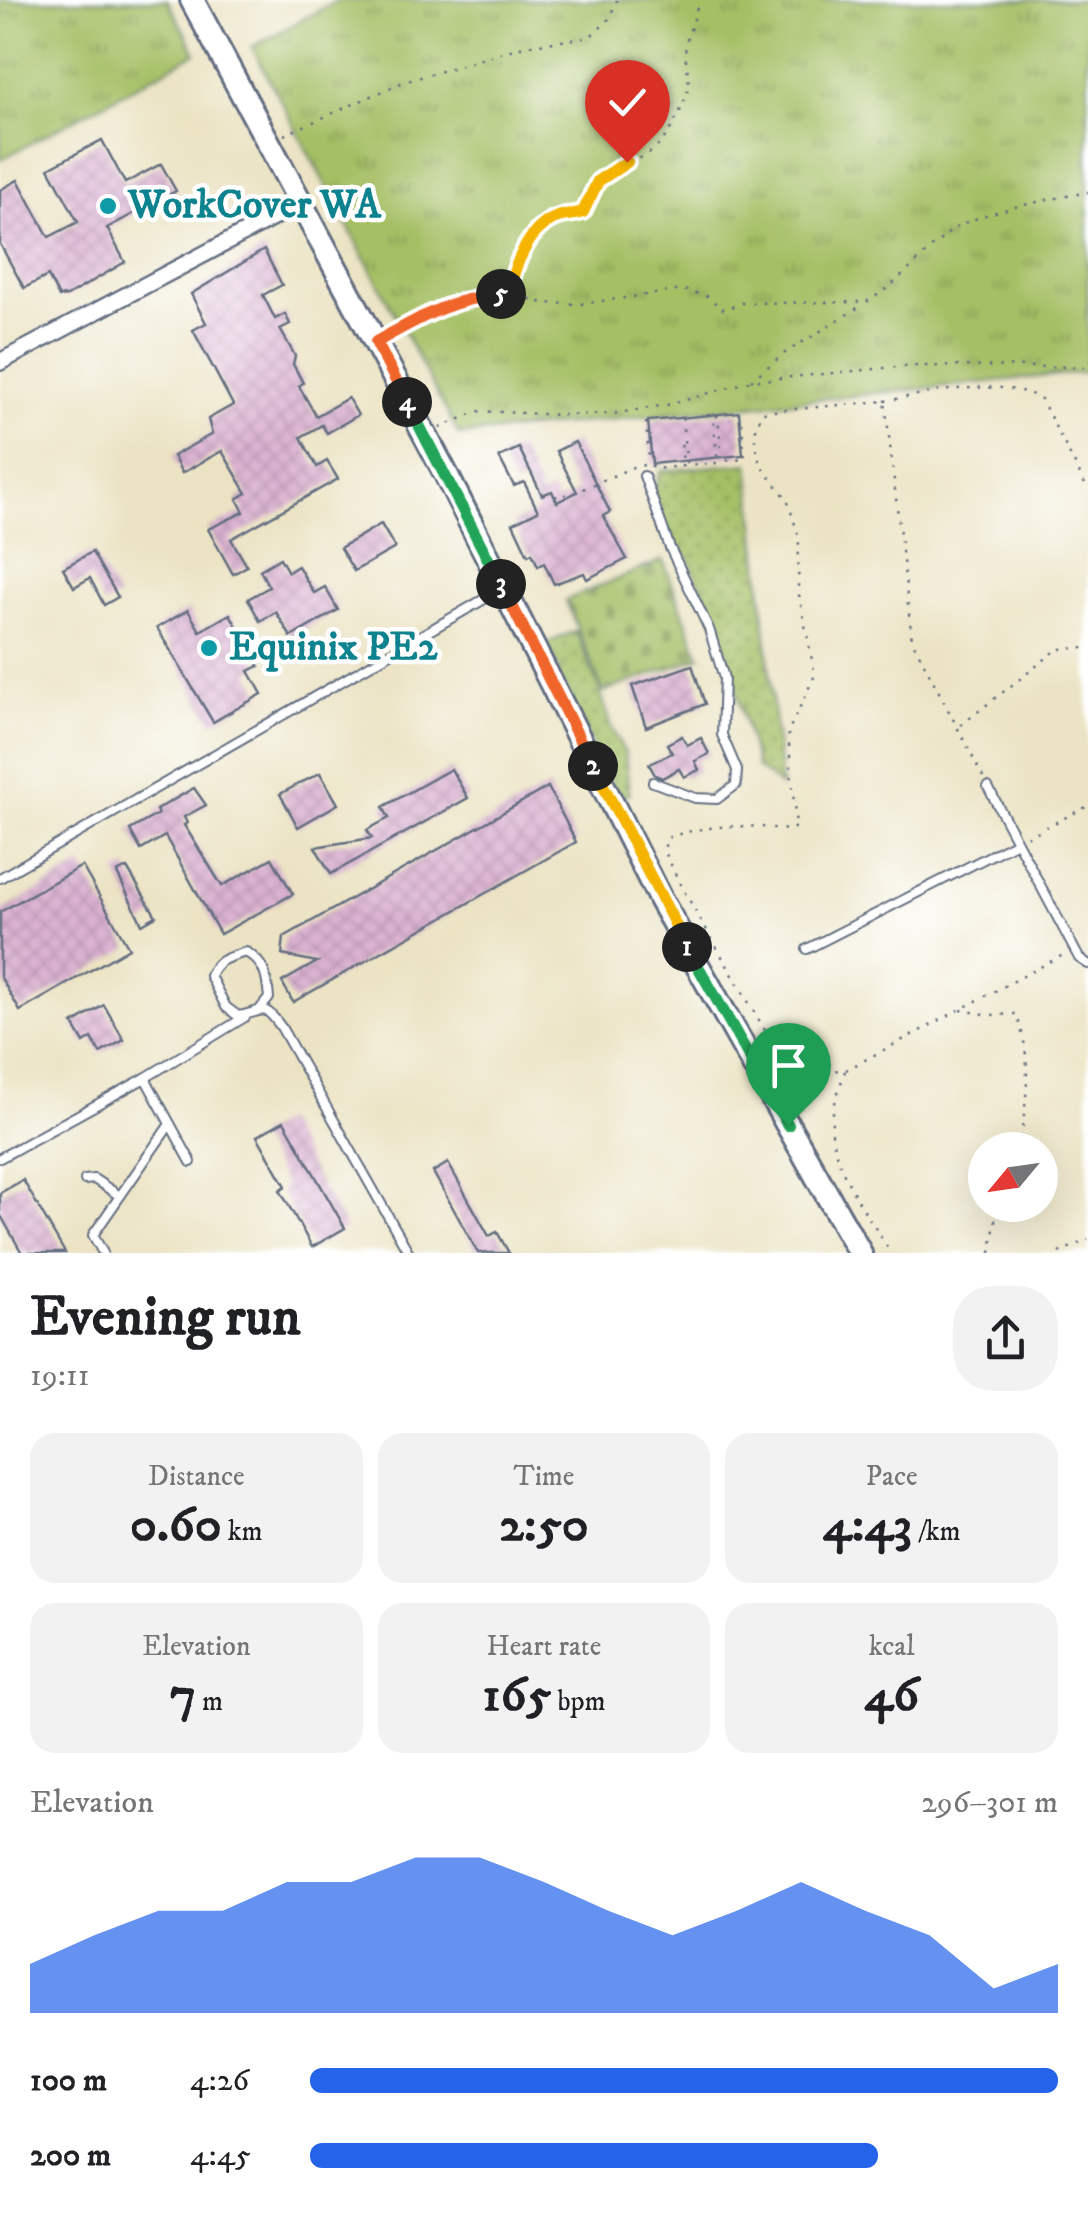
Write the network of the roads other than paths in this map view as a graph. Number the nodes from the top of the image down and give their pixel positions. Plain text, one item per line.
1 (192, 0) edge
2 (301, 203) junction
3 (0, 362) edge
4 (644, 476) dead end
5 (504, 588) junction
6 (653, 782) dead end
7 (988, 787) road end
8 (1018, 842) junction
9 (0, 878) edge
10 (807, 949) dead end
11 (1088, 964) edge
12 (261, 1008) junction
13 (249, 1014) junction
14 (145, 1078) junction
15 (170, 1124) junction
16 (0, 1158) edge
17 (192, 1162) dead end
18 (85, 1180) dead end
19 (120, 1196) junction
20 (103, 1253) edge
21 (409, 1253) edge
22 (860, 1253) edge

1 - 2 street
2 - 3 street
2 - 5 street
4 - 6 lane
5 - 9 lane
5 - 22 street
7 - 8 lane
8 - 10 lane
8 - 11 lane
12 - 13 lane
12 - 13 lane
12 - 21 lane
13 - 14 lane
14 - 15 lane
14 - 16 lane
15 - 17 lane
15 - 19 lane
18 - 19 lane
19 - 20 lane

